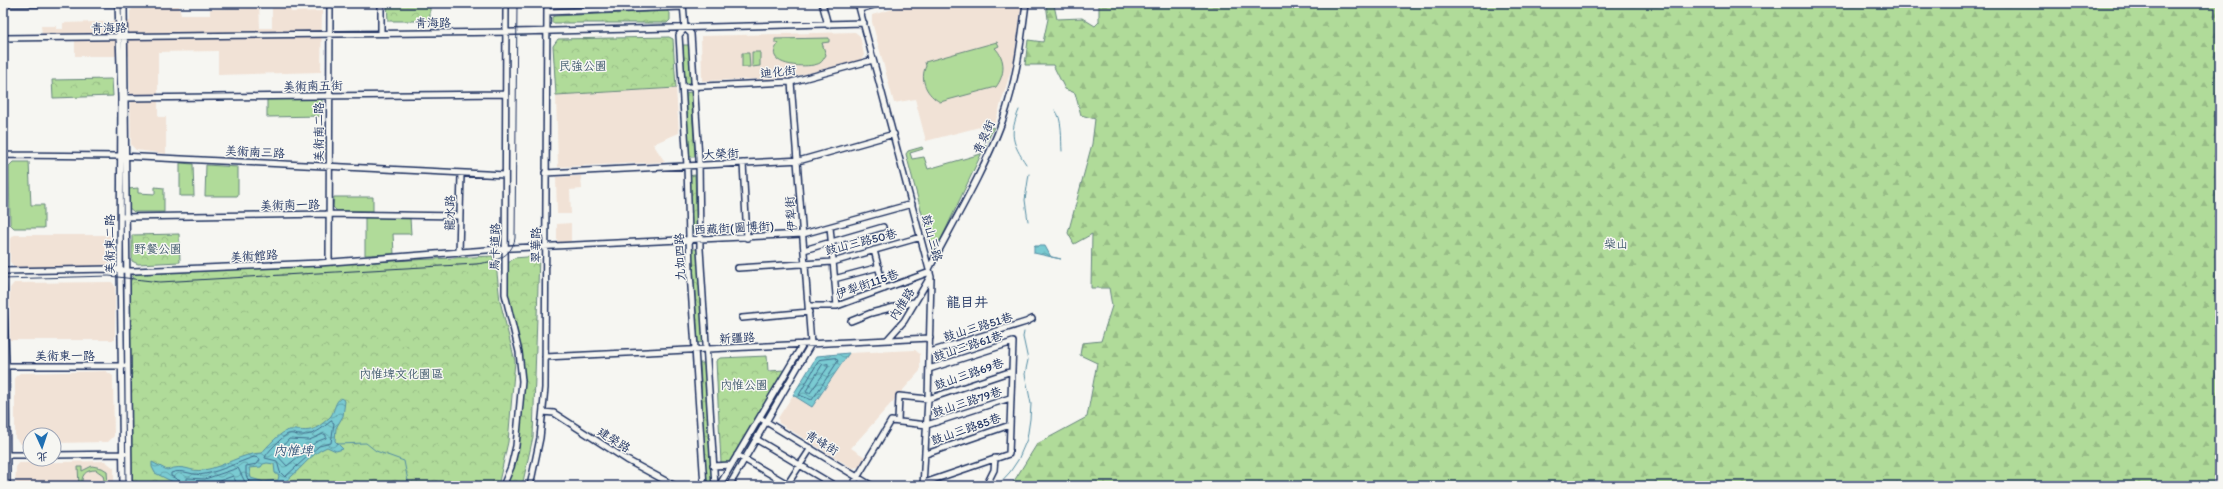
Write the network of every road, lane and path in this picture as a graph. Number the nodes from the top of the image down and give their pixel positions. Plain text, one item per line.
1 (104, 3) edge
2 (118, 3) edge
3 (123, 3) edge
4 (330, 3) edge
5 (381, 3) edge
6 (506, 3) edge
7 (547, 3) edge
8 (822, 3) edge
9 (881, 3) edge
10 (1026, 3) edge
11 (3, 4) edge
12 (683, 5) edge
13 (859, 6) edge
14 (3, 9) edge
15 (547, 12) junction
16 (864, 24) junction
17 (828, 25) junction
18 (685, 28) junction
19 (546, 31) junction
20 (506, 32) junction
21 (330, 34) junction
22 (381, 34) junction
23 (3, 38) edge
24 (119, 38) junction
25 (125, 38) junction
26 (873, 60) junction
27 (791, 82) junction
28 (695, 86) junction
29 (682, 87) junction
30 (505, 94) junction
31 (330, 96) junction
32 (123, 98) junction
33 (894, 134) junction
34 (3, 155) edge
35 (123, 156) junction
36 (797, 160) junction
37 (743, 163) junction
38 (329, 165) junction
39 (699, 165) junction
40 (687, 166) junction
41 (545, 173) junction
42 (461, 174) junction
43 (505, 175) junction
44 (912, 204) junction
45 (329, 214) junction
46 (460, 216) junction
47 (123, 217) junction
48 (830, 227) junction
49 (884, 227) dead end
50 (803, 234) junction
51 (921, 237) junction
52 (747, 238) junction
53 (700, 239) junction
54 (690, 240) junction
55 (832, 242) junction
56 (546, 247) junction
57 (505, 249) junction
58 (804, 250) junction
59 (874, 250) junction
60 (459, 254) junction
61 (328, 262) junction
62 (805, 262) junction
63 (833, 262) junction
64 (879, 267) junction
65 (738, 268) dead end
66 (120, 269) junction
67 (126, 270) junction
68 (3, 271) edge
69 (930, 273) junction
70 (834, 280) junction
71 (884, 289) junction
72 (914, 302) junction
73 (837, 306) junction
74 (809, 309) junction
75 (742, 318) dead end
76 (1032, 319) dead end
77 (851, 321) dead end
78 (930, 338) junction
79 (887, 340) junction
80 (1013, 342) joint
81 (802, 344) junction
82 (811, 344) junction
83 (706, 349) junction
84 (696, 350) junction
85 (930, 352) junction
86 (545, 358) junction
87 (5, 366) edge
88 (121, 366) junction
89 (128, 366) junction
90 (929, 369) junction
91 (1012, 370) junction
92 (1010, 398) junction
93 (928, 399) junction
94 (543, 412) junction
95 (760, 418) junction
96 (898, 421) junction
97 (766, 422) junction
98 (927, 425) junction
99 (1010, 425) junction
100 (756, 439) junction
101 (811, 448) junction
102 (122, 454) junction
103 (129, 454) junction
104 (926, 454) junction
105 (5, 455) edge
106 (22, 455) edge
107 (62, 455) edge
108 (737, 455) junction
109 (996, 458) junction
110 (744, 459) junction
111 (731, 465) junction
112 (799, 465) junction
113 (713, 466) junction
114 (857, 476) junction
115 (788, 485) edge
116 (923, 485) edge
117 (7, 486) edge
118 (123, 486) edge
119 (129, 486) edge
120 (504, 486) edge
121 (530, 486) edge
122 (674, 486) edge
123 (704, 486) edge
124 (715, 486) edge
125 (719, 486) edge
126 (729, 486) edge
127 (835, 486) edge
128 (852, 486) edge
129 (872, 486) edge
130 (986, 486) edge

1 - 2 street
1 - 11 street
2 - 3 street
2 - 24 street, 美術東二路
3 - 25 street, 美術東二路
4 - 21 street, 美術南二路
5 - 22 street
6 - 20 street, 馬卡道路
7 - 15 street, 翠華路
8 - 17 street
9 - 13 street
10 - 69 street, 青泉街
12 - 15 street
12 - 18 street, 九如四路
13 - 16 street, 鼓山三路
14 - 23 street
15 - 19 street, 翠華路
16 - 17 street, 青海路
16 - 26 street, 鼓山三路
17 - 18 street, 青海路
18 - 19 street, 青海路
18 - 28 street, 九如四路
18 - 29 street, 九如四路
19 - 20 street, 青海路
19 - 41 street, 翠華路
20 - 22 street, 青海路
20 - 30 street, 馬卡道路
21 - 22 street, 青海路
21 - 25 street, 青海路
21 - 31 street, 美術南二路
23 - 24 street, 青海路
23 - 34 street
24 - 25 street, 青海路
24 - 32 street, 美術東二路
25 - 32 street, 美術東二路
26 - 27 street, 迪化街
26 - 33 street, 鼓山三路
27 - 28 street, 迪化街
27 - 36 street, 伊犁街
28 - 29 street, 迪化街
28 - 39 street, 九如四路
29 - 40 street, 九如四路
30 - 31 street, 美術南五街
30 - 43 street, 馬卡道路
31 - 32 street, 美術南五街
31 - 38 street, 美術南二路
32 - 35 street, 美術東二路
33 - 36 street, 大榮街
33 - 44 street, 鼓山三路
34 - 35 street, 美術南三路
34 - 68 street
35 - 38 street, 美術南三路
35 - 47 street, 美術東二路
36 - 37 street, 大榮街
36 - 50 street, 伊犁街
37 - 39 street, 大榮街
37 - 52 street
38 - 42 street, 美術南三路
38 - 45 street, 美術南二路
39 - 40 street, 大榮街
39 - 53 street, 九如四路
40 - 41 street, 大榮街
40 - 54 street, 九如四路
41 - 56 street, 翠華路
42 - 43 street, 美術南三路
42 - 46 street, 龍水路
43 - 57 street, 馬卡道路
44 - 48 street, 西藏街(圖博街)
44 - 51 street, 鼓山三路
45 - 46 street, 美術南一路
45 - 47 street, 美術南一路
45 - 61 street, 美術南二路
46 - 60 street, 龍水路
47 - 66 street, 美術東二路
47 - 67 street, 美術東二路
48 - 50 street, 西藏街(圖博街)
48 - 55 street
49 - 55 street
50 - 52 street, 西藏街(圖博街)
50 - 58 street, 伊犁街
51 - 59 street, 鼓山三路50巷
51 - 69 street, 鼓山三路
52 - 53 street, 西藏街(圖博街)
53 - 54 street, 西藏街(圖博街)
53 - 83 street, 九如四路
54 - 56 street, 西藏街(圖博街)
54 - 84 street, 九如四路
55 - 58 street
55 - 63 street
56 - 57 street, 西藏街(圖博街)
56 - 86 street, 翠華路
57 - 60 street, 美術館路
57 - 120 street, 馬卡道路
58 - 62 street, 伊犁街
59 - 63 street, 鼓山三路50巷
59 - 64 street
60 - 61 street, 美術館路
61 - 67 street, 美術館路
62 - 63 street, 鼓山三路50巷
62 - 65 street, 鼓山三路50巷
62 - 74 street, 伊犁街
63 - 70 street
64 - 70 street
64 - 71 street
66 - 67 street, 美術館路
66 - 68 street, 美術館路
66 - 88 street, 美術東二路
67 - 89 street, 美術東二路
68 - 87 street
69 - 71 street, 伊犁街115巷
69 - 72 street, 內惟路
69 - 78 street, 鼓山三路
70 - 73 street
71 - 73 street, 伊犁街115巷
72 - 77 street
72 - 79 street, 內惟路
73 - 74 street, 伊犁街115巷
74 - 75 street, 伊犁街115巷
74 - 82 street, 伊犁街
76 - 85 street, 鼓山三路51巷
78 - 79 street, 新疆路
78 - 85 street, 鼓山三路
79 - 82 street, 新疆路
80 - 90 street, 鼓山三路61巷
80 - 91 street, 鼓山三路69巷
81 - 82 street, 新疆路
81 - 83 street, 新疆路
81 - 95 street
82 - 97 street
83 - 84 street, 新疆路
83 - 113 street, 九如四路
84 - 86 street, 新疆路
84 - 123 street, 九如四路
85 - 90 street, 鼓山三路
86 - 94 street, 翠華路
87 - 88 street, 美術東一路
87 - 105 street
88 - 89 street, 美術東一路
88 - 102 street, 美術東二路
89 - 103 street, 美術東二路
90 - 93 street, 鼓山三路
91 - 92 street, 鼓山三路79巷
91 - 93 street, 鼓山三路69巷
92 - 98 street, 鼓山三路79巷
92 - 99 street, 鼓山三路85巷
93 - 96 street
93 - 98 street, 鼓山三路
94 - 121 street, 翠華路
94 - 122 street, 建榮路
95 - 97 street, 青峰街
95 - 108 street
96 - 98 street
96 - 114 street
97 - 100 street
97 - 101 street, 青峰街
98 - 104 street, 鼓山三路
99 - 104 street, 鼓山三路85巷
99 - 109 street
100 - 110 street
100 - 112 street
101 - 112 street
101 - 114 street, 青峰街
102 - 103 street
102 - 107 street
102 - 118 street, 美術東二路
103 - 119 street, 美術東二路
104 - 116 street, 鼓山三路
105 - 106 street
105 - 117 street
108 - 110 street
108 - 111 street
109 - 116 street
109 - 130 street
110 - 115 street
110 - 126 street
111 - 113 street
111 - 125 street
112 - 115 street
112 - 127 street
113 - 124 street, 九如四路
114 - 128 street
114 - 129 street, 青峰街

